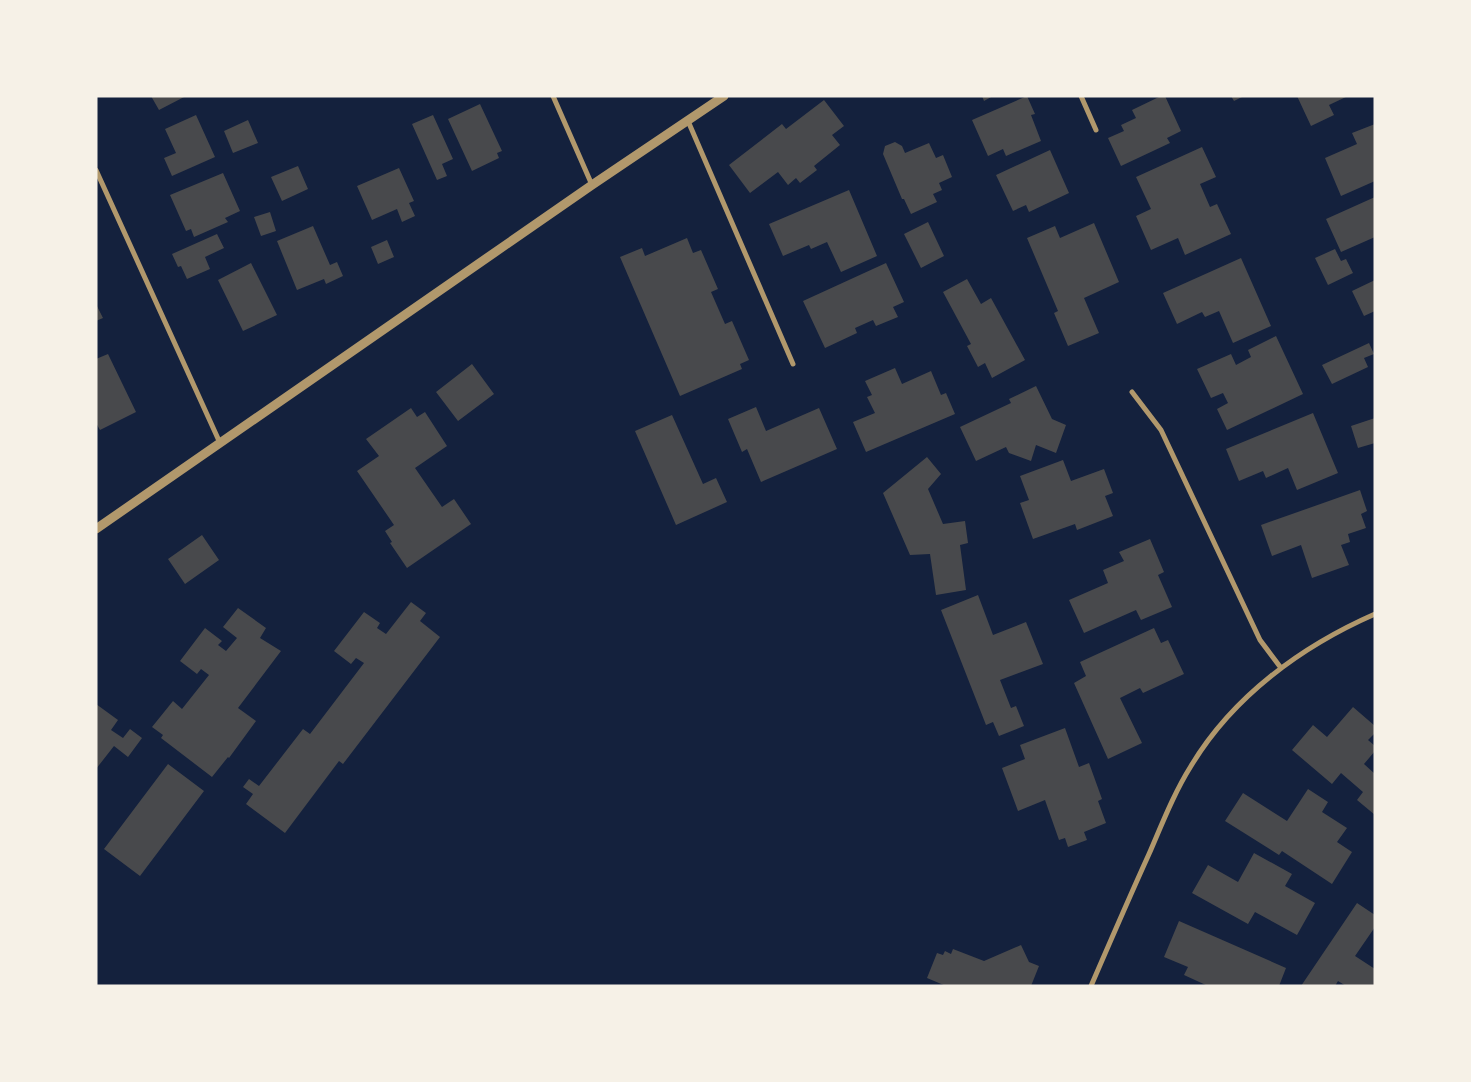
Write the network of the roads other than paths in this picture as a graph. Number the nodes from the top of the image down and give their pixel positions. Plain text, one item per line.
1 (553, 96) edge
2 (724, 96) edge
3 (1081, 96) edge
4 (688, 122) junction
5 (1096, 130) dead end
6 (96, 170) edge
7 (592, 185) junction
8 (793, 364) dead end
9 (1132, 392) dead end
10 (220, 444) junction
11 (96, 529) edge
12 (1375, 614) edge
13 (1281, 668) junction
14 (1091, 986) edge

1 - 7 street
2 - 4 street
3 - 5 street
4 - 7 street
4 - 8 street
6 - 10 street
7 - 10 street
9 - 13 street
10 - 11 street
12 - 13 street
13 - 14 street

